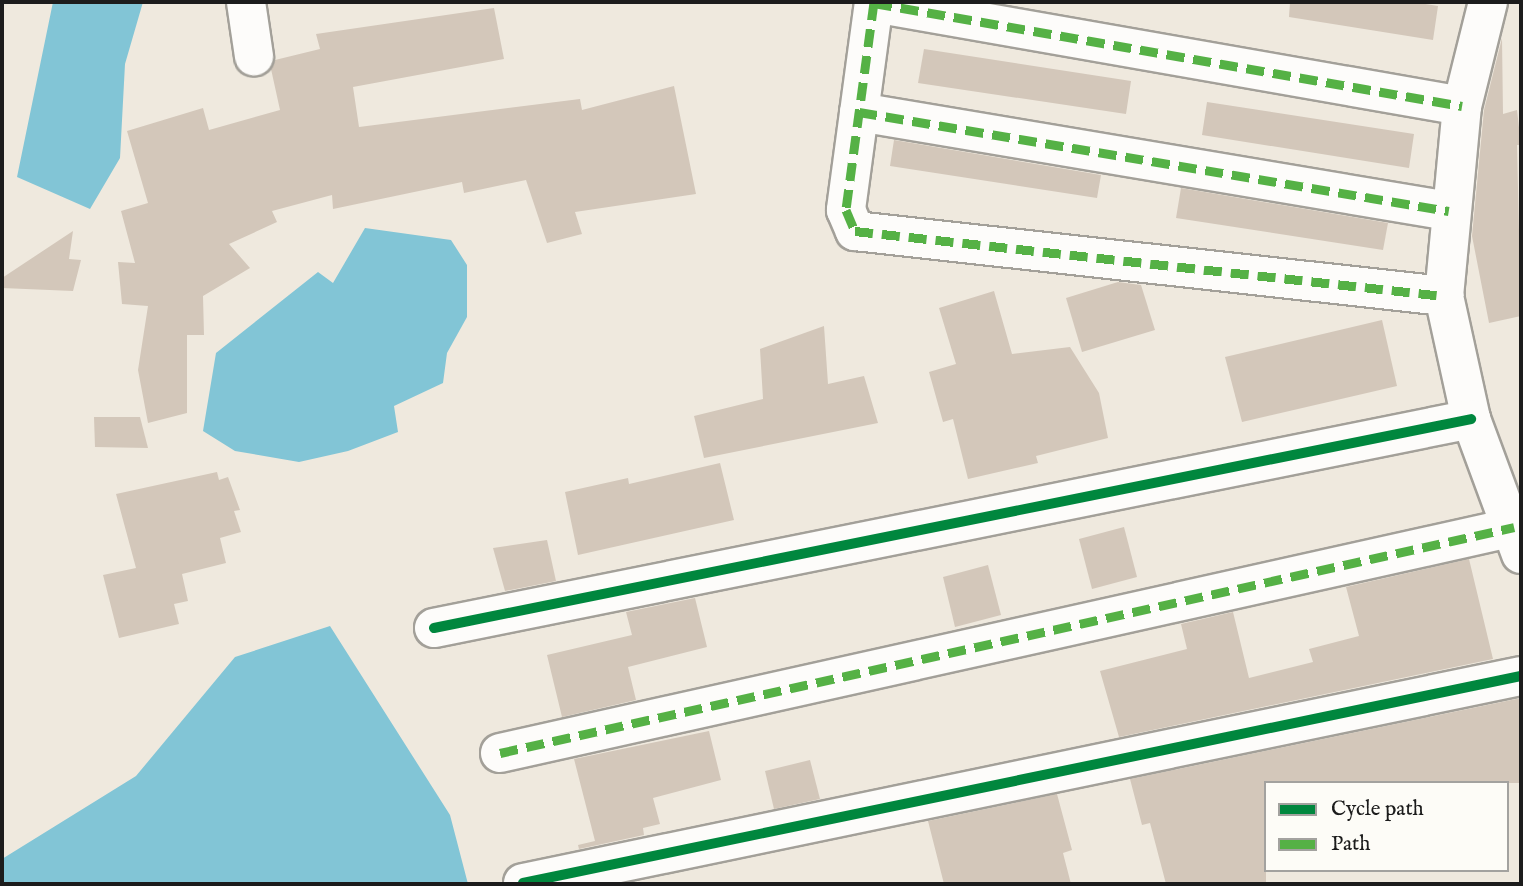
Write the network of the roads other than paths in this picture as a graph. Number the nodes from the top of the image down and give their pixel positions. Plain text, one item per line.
1 (246, 2) edge
2 (874, 2) edge
3 (1488, 2) edge
4 (254, 56) dead end
5 (1462, 106) junction
6 (859, 112) junction
7 (1448, 211) junction
8 (1444, 296) junction
9 (1471, 419) junction
10 (1517, 540) edge
11 (434, 628) dead end
12 (1521, 677) edge
13 (500, 753) dead end
14 (523, 883) edge

1 - 4 street
2 - 5 street
2 - 6 street
3 - 5 street
5 - 7 street
6 - 7 street
6 - 8 street
7 - 8 street
8 - 9 street
9 - 10 street
9 - 11 street
10 - 13 street
12 - 14 street

